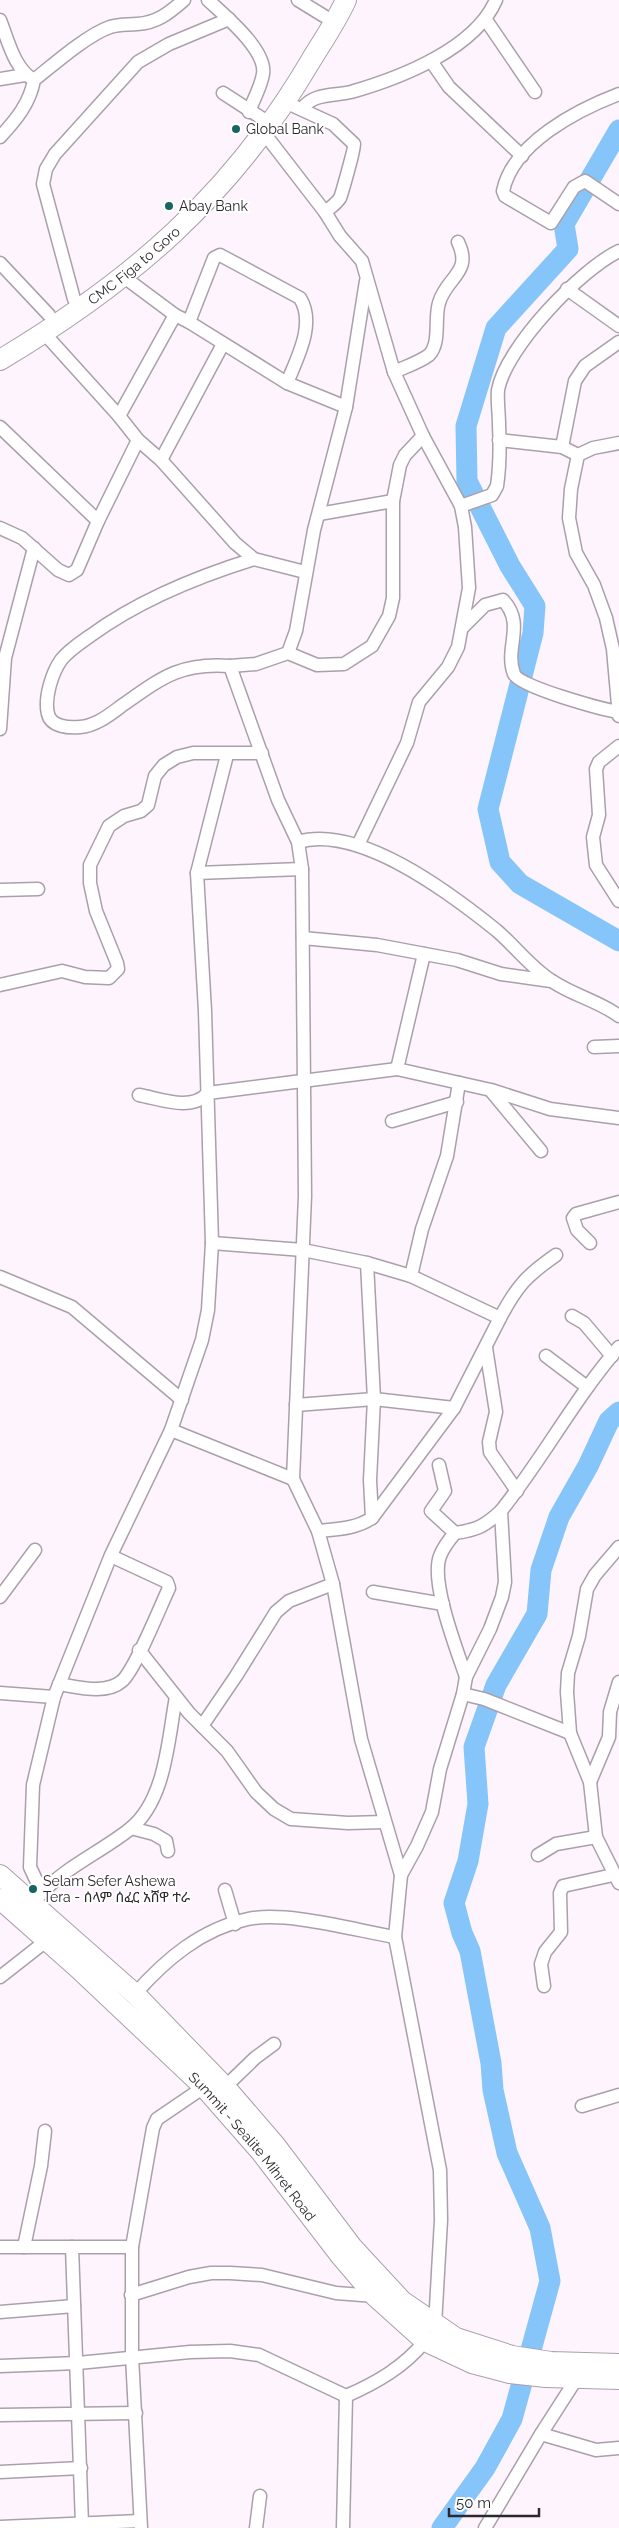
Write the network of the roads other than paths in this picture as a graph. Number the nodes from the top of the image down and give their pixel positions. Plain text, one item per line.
1 (184, 0) edge
2 (208, 0) edge
3 (298, 0) edge
4 (346, 0) edge
5 (496, 0) edge
6 (328, 8) edge
7 (0, 20) edge
8 (229, 20) junction
9 (486, 20) junction
10 (431, 61) junction
11 (29, 77) junction
12 (0, 79) edge
13 (535, 92) dead end
14 (223, 94) dead end
15 (619, 94) edge
16 (289, 101) junction
17 (258, 123) junction
18 (0, 137) edge
19 (522, 156) junction
20 (619, 204) edge
21 (325, 212) junction
22 (458, 242) dead end
23 (619, 250) edge
24 (0, 262) edge
25 (124, 277) junction
26 (367, 278) junction
27 (567, 289) junction
28 (74, 299) junction
29 (175, 315) junction
30 (189, 322) junction
31 (47, 324) junction
32 (619, 326) edge
33 (619, 342) edge
34 (223, 344) junction
35 (0, 346) edge
36 (0, 360) edge
37 (394, 372) junction
38 (287, 383) junction
39 (346, 407) junction
40 (119, 416) junction
41 (0, 428) edge
42 (423, 436) junction
43 (138, 440) junction
44 (499, 440) junction
45 (619, 443) edge
46 (562, 447) junction
47 (578, 455) junction
48 (161, 460) junction
49 (393, 502) junction
50 (461, 506) junction
51 (320, 514) junction
52 (98, 521) junction
53 (0, 528) edge
54 (34, 548) junction
55 (254, 559) junction
56 (305, 572) junction
57 (463, 627) junction
58 (288, 653) junction
59 (230, 666) junction
60 (616, 668) edge
61 (618, 714) edge
62 (0, 729) edge
63 (619, 746) edge
64 (262, 753) junction
65 (227, 754) junction
66 (298, 842) junction
67 (358, 845) junction
68 (302, 869) junction
69 (197, 873) junction
70 (38, 889) dead end
71 (0, 890) edge
72 (619, 901) edge
73 (303, 938) junction
74 (424, 954) junction
75 (551, 981) junction
76 (0, 985) edge
77 (619, 1016) edge
78 (594, 1046) dead end
79 (619, 1046) edge
80 (397, 1069) junction
81 (303, 1081) junction
82 (458, 1083) junction
83 (491, 1090) junction
84 (208, 1094) junction
85 (139, 1095) dead end
86 (457, 1102) junction
87 (619, 1118) edge
88 (392, 1121) dead end
89 (540, 1150) dead end
90 (619, 1202) edge
91 (590, 1243) dead end
92 (212, 1244) junction
93 (303, 1250) junction
94 (556, 1255) dead end
95 (367, 1262) junction
96 (411, 1276) junction
97 (0, 1277) edge
98 (572, 1316) dead end
99 (500, 1318) junction
100 (486, 1348) junction
101 (615, 1351) edge
102 (546, 1356) dead end
103 (587, 1387) junction
104 (374, 1399) junction
105 (182, 1400) junction
106 (296, 1405) junction
107 (454, 1408) junction
108 (170, 1430) junction
109 (439, 1465) dead end
110 (293, 1479) junction
111 (517, 1491) junction
112 (501, 1510) junction
113 (372, 1518) junction
114 (318, 1531) junction
115 (455, 1533) junction
116 (619, 1547) edge
117 (35, 1550) dead end
118 (111, 1556) junction
119 (333, 1584) junction
120 (372, 1592) dead end
121 (0, 1597) edge
122 (442, 1604) junction
123 (140, 1650) junction
124 (466, 1678) junction
125 (619, 1682) edge
126 (59, 1684) junction
127 (0, 1693) edge
128 (463, 1694) junction
129 (54, 1697) junction
130 (176, 1697) junction
131 (202, 1726) junction
132 (570, 1733) junction
133 (590, 1782) junction
134 (384, 1822) junction
135 (131, 1828) junction
136 (596, 1837) junction
137 (168, 1851) dead end
138 (538, 1855) dead end
139 (0, 1875) edge
140 (401, 1875) junction
141 (616, 1879) edge
142 (225, 1890) dead end
143 (39, 1897) junction
144 (0, 1899) edge
145 (235, 1924) junction
146 (395, 1937) junction
147 (46, 1940) junction
148 (84, 1962) junction
149 (0, 1977) edge
150 (544, 1986) dead end
151 (135, 1994) junction
152 (274, 2044) dead end
153 (225, 2086) junction
154 (204, 2087) junction
155 (619, 2095) edge
156 (582, 2106) dead end
157 (45, 2131) dead end
158 (0, 2247) edge
159 (24, 2247) junction
160 (72, 2247) junction
161 (132, 2247) junction
162 (131, 2295) junction
163 (375, 2296) junction
164 (74, 2306) junction
165 (0, 2312) edge
166 (430, 2333) junction
167 (132, 2356) junction
168 (78, 2363) junction
169 (619, 2364) edge
170 (0, 2366) edge
171 (549, 2369) junction
172 (577, 2378) junction
173 (619, 2379) edge
174 (346, 2396) junction
175 (79, 2413) junction
176 (136, 2413) junction
177 (0, 2415) edge
178 (541, 2434) junction
179 (619, 2448) edge
180 (80, 2468) junction
181 (0, 2472) edge
182 (260, 2496) dead end
183 (82, 2524) junction
184 (141, 2525) edge
185 (67, 2526) edge
186 (0, 2527) edge
187 (53, 2527) edge
188 (256, 2528) edge
189 (343, 2528) edge
190 (485, 2528) edge

1 - 11 street
2 - 8 street
3 - 6 street
4 - 16 main road, CMC Figa to Goro
5 - 9 street
6 - 16 main road
7 - 11 street
8 - 17 street
8 - 28 street
9 - 10 street
9 - 13 street
10 - 16 street
10 - 19 street
11 - 12 street
11 - 18 street
14 - 17 street
15 - 19 street
16 - 17 main road, CMC Figa to Goro
16 - 21 street
17 - 21 street
17 - 25 main road, CMC Figa to Goro
17 - 28 main road
19 - 20 street
21 - 26 street
22 - 37 street
23 - 27 street
24 - 31 street
25 - 29 street
25 - 31 main road, CMC Figa to Goro
26 - 37 street
26 - 39 street
27 - 32 street
27 - 44 street
28 - 31 main road
29 - 30 street
29 - 40 street
30 - 34 street
30 - 38 street
31 - 35 main road
31 - 36 main road, CMC Figa to Goro
31 - 40 street
33 - 46 street
34 - 38 street
34 - 48 street
37 - 42 street
38 - 39 street
39 - 51 street
40 - 43 street
41 - 52 street
42 - 49 street
42 - 50 street
43 - 48 street
43 - 52 street
44 - 46 street
44 - 50 street
45 - 47 street
46 - 47 street
47 - 60 street
48 - 55 street
49 - 51 street
49 - 58 street
50 - 57 street
51 - 56 street
52 - 54 street
53 - 54 street
54 - 62 street
55 - 56 street
55 - 59 street
56 - 58 street
57 - 61 street
57 - 67 street
58 - 59 street
59 - 64 street
60 - 61 street
63 - 72 street
64 - 65 street
64 - 66 street
65 - 69 street
65 - 76 street
66 - 67 street
66 - 68 street
67 - 75 street
68 - 69 street
68 - 73 street
69 - 84 street
70 - 71 street
73 - 74 street
73 - 81 street
74 - 75 street
74 - 80 street
75 - 77 street
78 - 79 street
80 - 81 street
80 - 82 street
81 - 84 street
81 - 93 street
82 - 83 street
82 - 86 street
83 - 87 street
83 - 89 street
84 - 85 street
84 - 92 street
86 - 88 street
86 - 96 street
90 - 91 street
92 - 93 street
92 - 105 street
93 - 95 street
93 - 106 street
94 - 99 street
95 - 96 street
95 - 104 street
96 - 99 street
97 - 105 street
98 - 101 street
99 - 100 street
100 - 107 street
100 - 111 street
101 - 103 street
102 - 103 street
103 - 111 street
104 - 106 street
104 - 107 street
104 - 113 street
105 - 108 street
106 - 110 street
107 - 113 street
108 - 110 street
108 - 118 street
109 - 115 street
110 - 114 street
111 - 112 street
112 - 115 street
112 - 124 street
113 - 114 street
114 - 119 street
115 - 122 street
116 - 132 street
117 - 121 street
118 - 123 street
118 - 126 street
119 - 131 street
119 - 134 street
120 - 122 street
122 - 124 street
123 - 126 street
123 - 130 street
124 - 128 street
125 - 133 street
126 - 129 street
127 - 129 street
128 - 132 street
128 - 140 street
129 - 143 street
130 - 131 street
130 - 135 street
131 - 134 street
132 - 133 street
133 - 136 street
134 - 140 street
135 - 137 street
135 - 143 street
136 - 138 street
136 - 141 street
139 - 143 main road
140 - 146 street
141 - 150 street
142 - 145 street
143 - 148 main road
144 - 147 main road, Summit - Sealite Mihret Road
145 - 146 street
145 - 151 street
146 - 166 street
147 - 148 main road, Summit - Sealite Mihret Road
147 - 149 street
148 - 151 main road
148 - 154 main road, Summit - Sealite Mihret Road
151 - 153 main road
152 - 153 street
153 - 166 main road
154 - 161 street
154 - 163 main road, Summit - Sealite Mihret Road
155 - 156 street
157 - 159 street
158 - 159 street
159 - 160 street
160 - 161 street
160 - 164 street
161 - 162 street
162 - 163 street
162 - 167 street
163 - 166 main road, Summit - Sealite Mihret Road
164 - 165 street
164 - 168 street
166 - 171 main road, Summit - Sealite Mihret Road
166 - 174 street
167 - 168 street
167 - 174 street
167 - 176 street
168 - 170 street
168 - 175 street
169 - 171 main road
171 - 172 main road
172 - 173 main road
172 - 178 street
174 - 189 street
175 - 176 street
175 - 177 street
175 - 180 street
176 - 184 street
178 - 179 street
178 - 190 street
180 - 181 street
180 - 183 street
182 - 188 street
183 - 184 street
183 - 185 street
185 - 187 street
186 - 187 street

